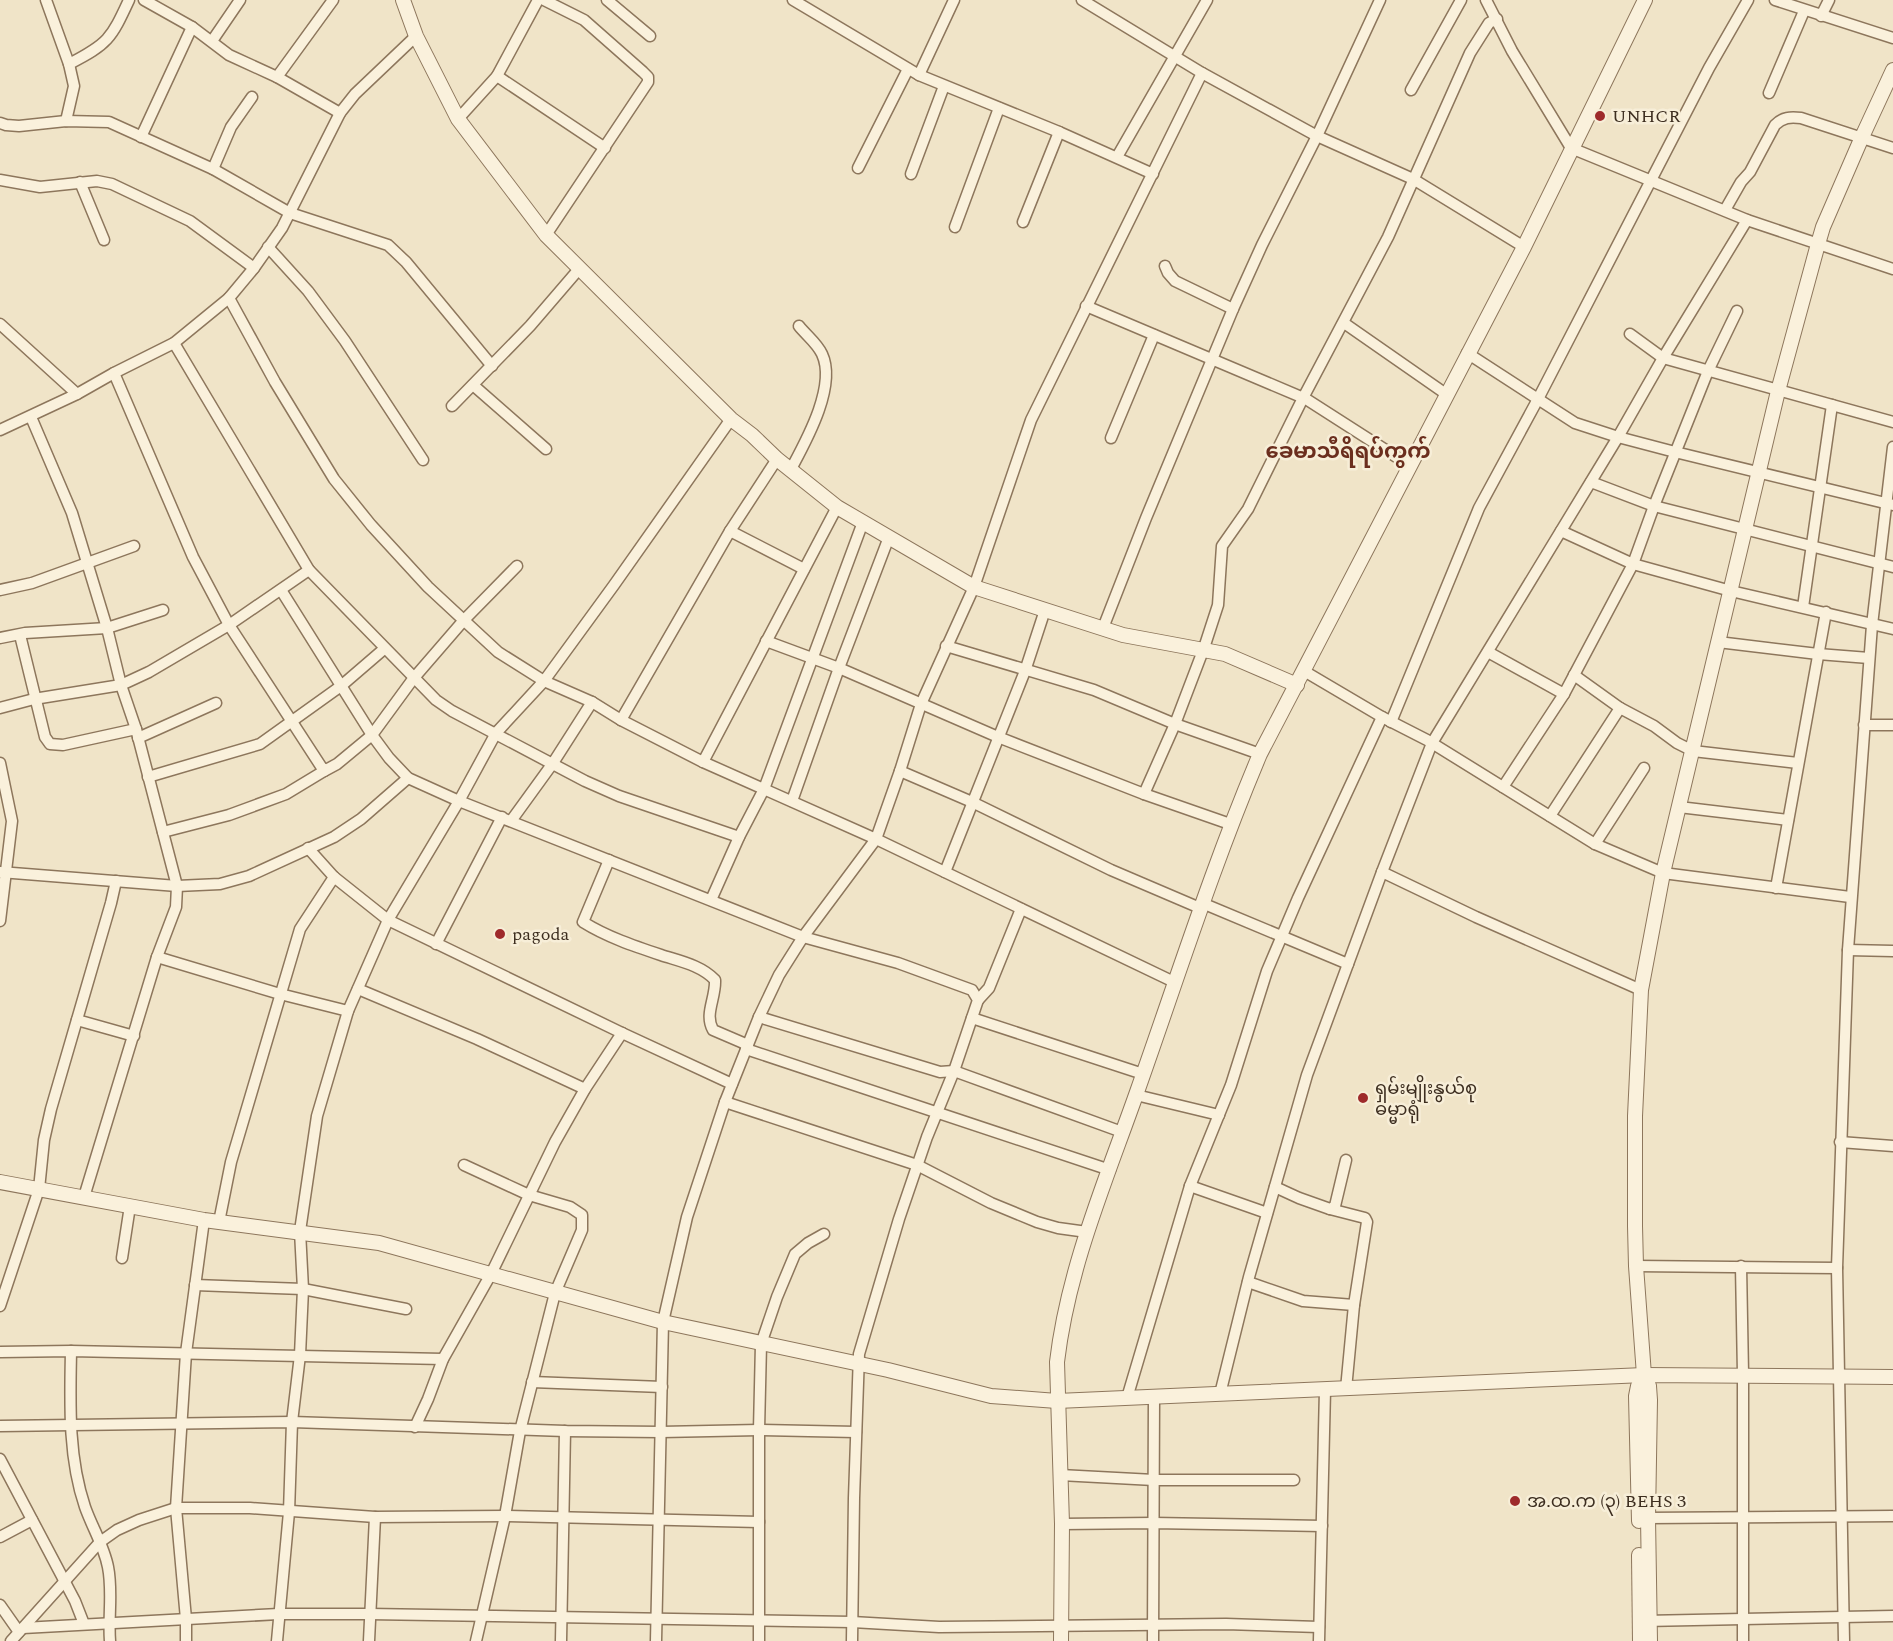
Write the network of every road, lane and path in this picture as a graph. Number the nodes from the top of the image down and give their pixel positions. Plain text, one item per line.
1 (46, 0) edge
2 (129, 0) edge
3 (144, 0) edge
4 (240, 0) edge
5 (333, 0) edge
6 (403, 0) edge
7 (538, 0) edge
8 (544, 0) edge
9 (607, 0) edge
10 (793, 0) edge
11 (954, 0) edge
12 (1082, 0) edge
13 (1208, 0) edge
14 (1380, 0) edge
15 (1461, 0) edge
16 (1486, 0) edge
17 (1645, 0) edge
18 (1748, 0) edge
19 (1775, 0) edge
20 (1828, 0) edge
21 (1804, 11) junction
22 (1821, 16) junction
23 (1497, 20) junction
24 (192, 27) junction
25 (416, 36) junction
26 (650, 36) dead end
27 (1893, 38) edge
28 (212, 41) junction
29 (1176, 56) junction
30 (69, 64) junction
31 (908, 69) junction
32 (1893, 70) edge
33 (1202, 73) junction
34 (919, 75) junction
35 (497, 76) junction
36 (277, 77) junction
37 (945, 86) junction
38 (1410, 90) dead end
39 (1769, 93) dead end
40 (252, 97) dead end
41 (999, 108) junction
42 (339, 113) junction
43 (458, 119) junction
44 (66, 121) junction
45 (0, 123) edge
46 (1059, 132) junction
47 (1317, 136) junction
48 (141, 137) junction
49 (1862, 137) junction
50 (605, 148) junction
51 (1571, 148) junction
52 (1893, 148) edge
53 (1117, 158) junction
54 (858, 168) dead end
55 (213, 169) junction
56 (911, 174) dead end
57 (1153, 174) junction
58 (1413, 179) junction
59 (0, 180) edge
60 (80, 182) junction
61 (1650, 182) junction
62 (1725, 210) junction
63 (290, 213) junction
64 (1747, 220) junction
65 (1023, 222) dead end
66 (955, 227) dead end
67 (546, 235) junction
68 (104, 240) dead end
69 (1818, 244) junction
70 (268, 247) junction
71 (1524, 247) junction
72 (1165, 266) dead end
73 (1892, 266) edge
74 (254, 268) junction
75 (579, 269) junction
76 (229, 298) junction
77 (1086, 306) junction
78 (1233, 309) junction
79 (1737, 311) dead end
80 (1344, 323) junction
81 (0, 324) edge
82 (798, 326) dead end
83 (1630, 334) dead end
84 (1154, 335) junction
85 (174, 344) junction
86 (1467, 353) junction
87 (1663, 358) junction
88 (1214, 360) junction
89 (492, 366) junction
90 (1708, 371) junction
91 (114, 373) junction
92 (473, 385) junction
93 (1778, 391) junction
94 (77, 394) junction
95 (1446, 394) junction
96 (1303, 398) junction
97 (1538, 399) junction
98 (1832, 405) junction
99 (452, 406) dead end
100 (31, 417) junction
101 (731, 419) junction
102 (1893, 422) edge
103 (0, 430) edge
104 (1618, 437) junction
105 (1111, 438) dead end
106 (1893, 447) edge
107 (546, 449) dead end
108 (1675, 452) junction
109 (777, 459) junction
110 (423, 460) dead end
111 (1409, 465) junction
112 (791, 469) junction
113 (1759, 473) junction
114 (1591, 482) junction
115 (1820, 487) junction
116 (1889, 504) edge
117 (1654, 506) junction
118 (837, 507) junction
119 (863, 522) junction
120 (1746, 529) junction
121 (730, 531) junction
122 (1561, 531) junction
123 (889, 537) junction
124 (134, 546) dead end
125 (1812, 546) junction
126 (87, 562) junction
127 (1633, 564) junction
128 (1879, 564) junction
129 (517, 566) dead end
130 (1893, 567) edge
131 (804, 569) junction
132 (309, 570) junction
133 (974, 587) junction
134 (0, 590) edge
135 (281, 590) junction
136 (1731, 591) junction
137 (1803, 607) junction
138 (163, 610) dead end
139 (1045, 610) junction
140 (1826, 612) junction
141 (464, 620) junction
142 (229, 625) junction
143 (1872, 625) junction
144 (107, 628) junction
145 (1103, 628) junction
146 (1893, 629) edge
147 (20, 635) junction
148 (0, 638) edge
149 (766, 641) junction
150 (1718, 642) junction
151 (946, 646) junction
152 (1204, 648) junction
153 (384, 649) junction
154 (1488, 652) junction
155 (1818, 654) junction
156 (813, 658) junction
157 (1869, 658) junction
158 (839, 668) junction
159 (1025, 671) junction
160 (1304, 671) junction
161 (1574, 675) junction
162 (413, 679) junction
163 (544, 681) junction
164 (121, 685) junction
165 (1297, 685) junction
166 (341, 686) junction
167 (1564, 694) junction
168 (34, 699) junction
169 (592, 702) junction
170 (216, 703) dead end
171 (921, 704) junction
172 (0, 708) edge
173 (1620, 708) junction
174 (1387, 719) junction
175 (621, 720) junction
176 (293, 722) junction
177 (1175, 724) junction
178 (1864, 724) junction
179 (1893, 725) edge
180 (137, 733) junction
181 (496, 733) junction
182 (372, 735) junction
183 (998, 737) junction
184 (1432, 744) junction
185 (1693, 751) junction
186 (1260, 754) junction
187 (703, 762) junction
188 (0, 763) edge
189 (553, 763) junction
190 (1798, 764) junction
191 (1644, 768) dead end
192 (324, 771) junction
193 (900, 771) junction
194 (148, 777) junction
195 (408, 778) junction
196 (1503, 787) junction
197 (764, 789) junction
198 (1144, 794) junction
199 (459, 801) junction
200 (792, 801) junction
201 (972, 802) junction
202 (1680, 807) junction
203 (1550, 816) junction
204 (507, 819) junction
205 (1788, 820) junction
206 (0, 821) edge
207 (12, 821) junction
208 (1230, 824) junction
209 (163, 832) junction
210 (739, 837) junction
211 (876, 839) junction
212 (1595, 844) junction
213 (308, 848) junction
214 (609, 860) junction
215 (4, 872) edge
216 (945, 872) junction
217 (1382, 872) junction
218 (1663, 873) junction
219 (334, 877) junction
220 (116, 881) junction
221 (177, 886) junction
222 (1776, 888) junction
223 (1851, 897) junction
224 (711, 900) junction
225 (1201, 906) junction
226 (1021, 909) junction
227 (388, 920) junction
228 (0, 921) edge
229 (803, 937) junction
230 (1281, 938) junction
231 (436, 944) junction
232 (1848, 950) junction
233 (1893, 951) edge
234 (157, 957) junction
235 (1348, 964) junction
236 (1174, 982) junction
237 (358, 989) junction
238 (1641, 990) junction
239 (280, 994) junction
240 (978, 1000) junction
241 (348, 1011) junction
242 (759, 1017) junction
243 (972, 1018) junction
244 (77, 1020) junction
245 (622, 1033) junction
246 (134, 1036) junction
247 (747, 1047) junction
248 (954, 1071) junction
249 (1143, 1074) junction
250 (732, 1084) junction
251 (585, 1089) junction
252 (1136, 1095) junction
253 (725, 1102) junction
254 (938, 1111) junction
255 (1219, 1115) junction
256 (1122, 1132) junction
257 (1840, 1142) junction
258 (1893, 1146) edge
259 (1346, 1160) dead end
260 (464, 1165) dead end
261 (917, 1165) junction
262 (1110, 1170) junction
263 (0, 1182) edge
264 (1190, 1186) junction
265 (1275, 1186) junction
266 (39, 1189) junction
267 (529, 1195) junction
268 (84, 1197) junction
269 (130, 1206) junction
270 (1330, 1209) junction
271 (1268, 1214) junction
272 (204, 1220) junction
273 (219, 1222) junction
274 (300, 1231) junction
275 (1087, 1232) junction
276 (824, 1234) dead end
277 (122, 1258) dead end
278 (1636, 1266) junction
279 (1741, 1266) junction
280 (1837, 1268) junction
281 (491, 1274) junction
282 (1248, 1282) junction
283 (195, 1285) junction
284 (303, 1289) junction
285 (555, 1293) junction
286 (1354, 1305) junction
287 (0, 1306) edge
288 (406, 1310) dead end
289 (663, 1322) junction
290 (761, 1344) junction
291 (71, 1351) junction
292 (0, 1352) edge
293 (186, 1353) junction
294 (300, 1355) junction
295 (443, 1359) junction
296 (858, 1363) junction
297 (1743, 1374) junction
298 (1644, 1375) junction
299 (1839, 1376) junction
300 (1893, 1377) edge
301 (532, 1382) junction
302 (662, 1387) junction
303 (1346, 1389) junction
304 (1325, 1390) junction
305 (1220, 1394) junction
306 (1154, 1397) junction
307 (1127, 1398) junction
308 (1057, 1401) junction
309 (292, 1422) junction
310 (180, 1424) junction
311 (0, 1426) edge
312 (70, 1426) junction
313 (415, 1427) junction
314 (759, 1430) junction
315 (520, 1431) junction
316 (565, 1431) junction
317 (660, 1432) junction
318 (856, 1432) junction
319 (0, 1459) edge
320 (1060, 1475) junction
321 (1154, 1480) junction
322 (1294, 1480) dead end
323 (176, 1508) junction
324 (289, 1512) junction
325 (505, 1516) junction
326 (1893, 1516) edge
327 (375, 1517) junction
328 (1841, 1517) junction
329 (563, 1518) junction
330 (1648, 1518) junction
331 (1742, 1518) junction
332 (659, 1519) junction
333 (32, 1520) junction
334 (759, 1522) junction
335 (1154, 1523) junction
336 (1062, 1524) junction
337 (1322, 1526) junction
338 (0, 1537) edge
339 (100, 1542) junction
340 (64, 1582) junction
341 (0, 1605) edge
342 (279, 1614) junction
343 (369, 1614) junction
344 (482, 1614) junction
345 (1893, 1616) edge
346 (1844, 1617) junction
347 (561, 1618) junction
348 (186, 1619) junction
349 (1742, 1619) junction
350 (656, 1620) junction
351 (1645, 1621) junction
352 (758, 1622) junction
353 (109, 1623) junction
354 (852, 1623) junction
355 (84, 1624) junction
356 (1153, 1625) junction
357 (1061, 1626) junction
358 (1319, 1627) junction
359 (17, 1634) edge
360 (110, 1641) edge
361 (186, 1641) edge
362 (277, 1641) edge
363 (369, 1641) edge
364 (476, 1641) edge
365 (561, 1641) edge
366 (656, 1641) edge
367 (759, 1641) edge
368 (852, 1641) edge
369 (1061, 1641) edge
370 (1153, 1641) edge
371 (1319, 1641) edge
372 (1640, 1641) edge
373 (1650, 1641) edge
374 (1743, 1641) edge
375 (1844, 1641) edge

1 - 30 street
2 - 30 street
3 - 24 street
4 - 28 street
5 - 36 street
6 - 25 street
7 - 35 street
8 - 50 street
9 - 26 street
10 - 31 street
11 - 34 street
12 - 29 street
13 - 29 street
14 - 47 street
15 - 38 street
16 - 23 street
17 - 51 street
18 - 61 street
19 - 21 street
20 - 22 street
21 - 22 street
21 - 39 street
22 - 27 street
23 - 51 street
23 - 58 street
24 - 28 street
24 - 48 street
25 - 42 street
25 - 43 street
28 - 36 street
29 - 33 street
29 - 53 street
30 - 44 street
31 - 34 street
31 - 54 street
32 - 49 street
33 - 47 street
33 - 57 street
34 - 37 street
35 - 43 street
35 - 50 street
36 - 42 street
37 - 41 street
37 - 56 street
40 - 55 street
41 - 46 street
41 - 66 street
42 - 63 street
43 - 67 street
44 - 45 street
44 - 48 street
46 - 53 street
46 - 65 street
47 - 58 street
47 - 78 street
48 - 55 street
49 - 52 street
49 - 62 street
49 - 69 street
50 - 67 street
51 - 61 street
51 - 71 street
53 - 57 street
55 - 63 street
57 - 77 street
58 - 71 street
58 - 80 street
59 - 60 street
60 - 68 street
60 - 74 street
61 - 62 street
61 - 97 street
62 - 64 street
63 - 70 street
63 - 89 street
64 - 69 street
64 - 87 street
67 - 75 street
69 - 73 street
69 - 93 street
70 - 74 street
70 - 110 street
71 - 86 street
72 - 78 street
74 - 76 street
75 - 89 street
75 - 101 street
76 - 85 street
76 - 141 street
77 - 84 street
77 - 133 street
78 - 88 street
79 - 90 street
80 - 95 street
80 - 96 street
81 - 94 street
82 - 112 street
83 - 87 street
84 - 88 street
84 - 105 street
85 - 91 street
85 - 132 street
86 - 95 street
86 - 97 street
87 - 90 street
87 - 104 street
88 - 96 street
88 - 145 street
89 - 92 street
90 - 93 street
90 - 108 street
91 - 94 street
91 - 142 street
92 - 99 street
92 - 107 street
93 - 98 street
93 - 113 street
94 - 100 street
95 - 111 street
96 - 111 street
96 - 152 street
97 - 104 street
97 - 174 street
98 - 102 street
98 - 115 street
100 - 103 street
100 - 126 street
101 - 109 street
101 - 163 street
104 - 108 street
104 - 114 street
106 - 116 street
108 - 113 street
108 - 117 street
109 - 112 street
109 - 121 street
111 - 160 street
112 - 118 street
113 - 115 street
113 - 120 street
114 - 117 street
114 - 122 street
115 - 116 street
115 - 125 street
116 - 128 street
117 - 120 street
117 - 127 street
118 - 119 street
118 - 131 street
119 - 123 street
119 - 156 street
120 - 125 street
120 - 136 street
121 - 131 street
121 - 175 street
122 - 127 street
122 - 154 street
123 - 133 street
123 - 158 street
124 - 126 street
125 - 128 street
125 - 137 street
126 - 134 street
126 - 144 street
127 - 136 street
127 - 161 street
128 - 130 street
128 - 143 street
129 - 141 street
131 - 149 street
132 - 135 street
132 - 153 street
133 - 139 street
133 - 151 street
135 - 142 street
135 - 166 street
136 - 137 street
136 - 150 street
137 - 140 street
138 - 144 street
139 - 145 street
139 - 159 street
140 - 143 street
140 - 155 street
141 - 162 street
141 - 163 street
142 - 164 street
142 - 176 street
143 - 146 street
143 - 157 street
144 - 147 street
144 - 164 street
145 - 152 street
147 - 148 street
147 - 168 street
149 - 156 street
149 - 187 street
150 - 155 street
150 - 185 street
151 - 159 street
151 - 171 street
152 - 165 street
152 - 177 street
153 - 162 street
153 - 166 street
154 - 167 street
154 - 184 street
155 - 157 street
155 - 190 street
156 - 158 street
156 - 197 street
157 - 178 street
158 - 171 street
158 - 200 street
159 - 177 street
159 - 183 street
160 - 165 street
160 - 174 street
161 - 167 street
161 - 173 street
162 - 181 street
162 - 182 street
163 - 169 street
163 - 181 street
164 - 168 street
164 - 180 street
165 - 186 street
166 - 176 street
166 - 182 street
167 - 196 street
168 - 172 street
168 - 180 street
169 - 175 street
169 - 189 street
170 - 180 street
171 - 183 street
171 - 193 street
173 - 185 street
173 - 203 street
174 - 184 street
174 - 230 street
175 - 187 street
176 - 192 street
176 - 194 street
177 - 186 street
177 - 198 street
178 - 179 street
178 - 223 street
180 - 194 street
181 - 189 street
181 - 199 street
182 - 192 street
182 - 195 street
183 - 198 street
183 - 201 street
184 - 196 street
184 - 217 street
185 - 190 street
185 - 202 street
186 - 208 street
187 - 197 street
188 - 207 street
189 - 204 street
189 - 210 street
190 - 205 street
191 - 212 street
192 - 209 street
193 - 201 street
193 - 211 street
194 - 209 street
195 - 199 street
195 - 213 street
196 - 203 street
197 - 200 street
197 - 210 street
198 - 208 street
199 - 204 street
199 - 227 street
200 - 211 street
201 - 216 street
201 - 225 street
202 - 205 street
202 - 218 street
203 - 212 street
204 - 214 street
204 - 231 street
205 - 222 street
206 - 207 street
207 - 215 street
208 - 225 street
209 - 221 street
210 - 224 street
211 - 216 street
211 - 229 street
212 - 218 street
213 - 219 street
213 - 221 street
214 - 224 street
214 - 247 street
215 - 220 street
215 - 228 street
216 - 226 street
217 - 235 street
217 - 238 street
218 - 222 street
218 - 238 street
219 - 227 street
219 - 239 street
220 - 221 street
220 - 244 street
221 - 234 street
222 - 223 street
223 - 232 street
224 - 229 street
225 - 230 street
225 - 236 street
226 - 236 street
226 - 240 street
227 - 231 street
227 - 237 street
229 - 240 street
229 - 242 street
230 - 235 street
230 - 255 street
231 - 245 street
232 - 233 street
232 - 257 street
234 - 239 street
234 - 246 street
235 - 265 street
236 - 249 street
237 - 241 street
237 - 251 street
238 - 278 street
239 - 241 street
239 - 273 street
240 - 243 street
241 - 274 street
242 - 247 street
242 - 248 street
243 - 248 street
243 - 249 street
244 - 246 street
244 - 266 street
245 - 250 street
245 - 251 street
246 - 268 street
247 - 250 street
247 - 254 street
248 - 254 street
248 - 256 street
249 - 252 street
250 - 253 street
251 - 267 street
252 - 255 street
252 - 256 street
253 - 261 street
253 - 289 street
254 - 261 street
254 - 262 street
255 - 264 street
256 - 262 street
257 - 258 street
257 - 280 street
259 - 270 street
260 - 267 street
261 - 275 street
261 - 296 street
262 - 275 street
263 - 266 street
264 - 271 street
264 - 307 street
265 - 270 street
265 - 271 street
266 - 268 street
266 - 287 street
267 - 281 street
267 - 285 street
268 - 269 street
269 - 272 street
269 - 277 street
270 - 286 street
271 - 282 street
272 - 273 street
272 - 283 street
273 - 274 street
274 - 281 street
274 - 284 street
275 - 308 street
276 - 290 street
278 - 279 street
278 - 298 street
279 - 280 street
279 - 297 street
280 - 299 street
281 - 285 street
281 - 295 street
282 - 286 street
282 - 305 street
283 - 284 street
283 - 293 street
284 - 288 street
284 - 294 street
285 - 289 street
285 - 301 street
286 - 303 street
289 - 290 street
289 - 302 street
290 - 296 street
290 - 314 street
291 - 292 street
291 - 293 street
291 - 312 street
293 - 294 street
293 - 310 street
294 - 295 street
294 - 309 street
295 - 313 street
296 - 308 street
296 - 318 street
297 - 298 street
297 - 299 street
297 - 331 street
298 - 303 street
298 - 330 street
298 - 351 street
299 - 300 street
299 - 328 street
301 - 302 street
301 - 315 street
302 - 317 street
303 - 304 street
304 - 305 street
304 - 337 street
305 - 306 street
306 - 307 street
306 - 321 street
307 - 308 street
308 - 320 street
309 - 310 street
309 - 313 street
309 - 324 street
310 - 312 street
310 - 323 street
311 - 312 street
312 - 339 street
313 - 315 street
314 - 317 street
314 - 318 street
314 - 334 street
315 - 316 street
315 - 325 street
316 - 317 street
316 - 329 street
317 - 332 street
318 - 354 street
319 - 333 street
320 - 321 street
320 - 336 street
321 - 322 street
321 - 335 street
323 - 324 street
323 - 339 street
323 - 348 street
324 - 327 street
324 - 342 street
325 - 327 street
325 - 329 street
325 - 344 street
326 - 328 street
327 - 343 street
328 - 331 street
328 - 346 street
329 - 332 street
329 - 347 street
330 - 331 street
330 - 351 street
331 - 349 street
332 - 334 street
332 - 350 street
333 - 338 street
333 - 340 street
334 - 352 street
335 - 336 street
335 - 337 street
335 - 356 street
336 - 357 street
337 - 358 street
339 - 340 street
339 - 353 street
340 - 355 street
340 - 359 street
341 - 359 street
342 - 343 street
342 - 348 street
342 - 362 street
343 - 344 street
343 - 363 street
344 - 347 street
344 - 364 street
345 - 346 street
346 - 349 street
346 - 375 street
347 - 350 street
347 - 365 street
348 - 353 street
348 - 361 street
349 - 351 street
349 - 374 street
350 - 352 street
350 - 366 street
351 - 372 street
351 - 373 street
352 - 354 street
352 - 367 street
353 - 355 street
353 - 360 street
354 - 357 street
354 - 368 street
355 - 359 street
356 - 357 street
356 - 358 street
356 - 370 street
357 - 369 street
358 - 371 street

